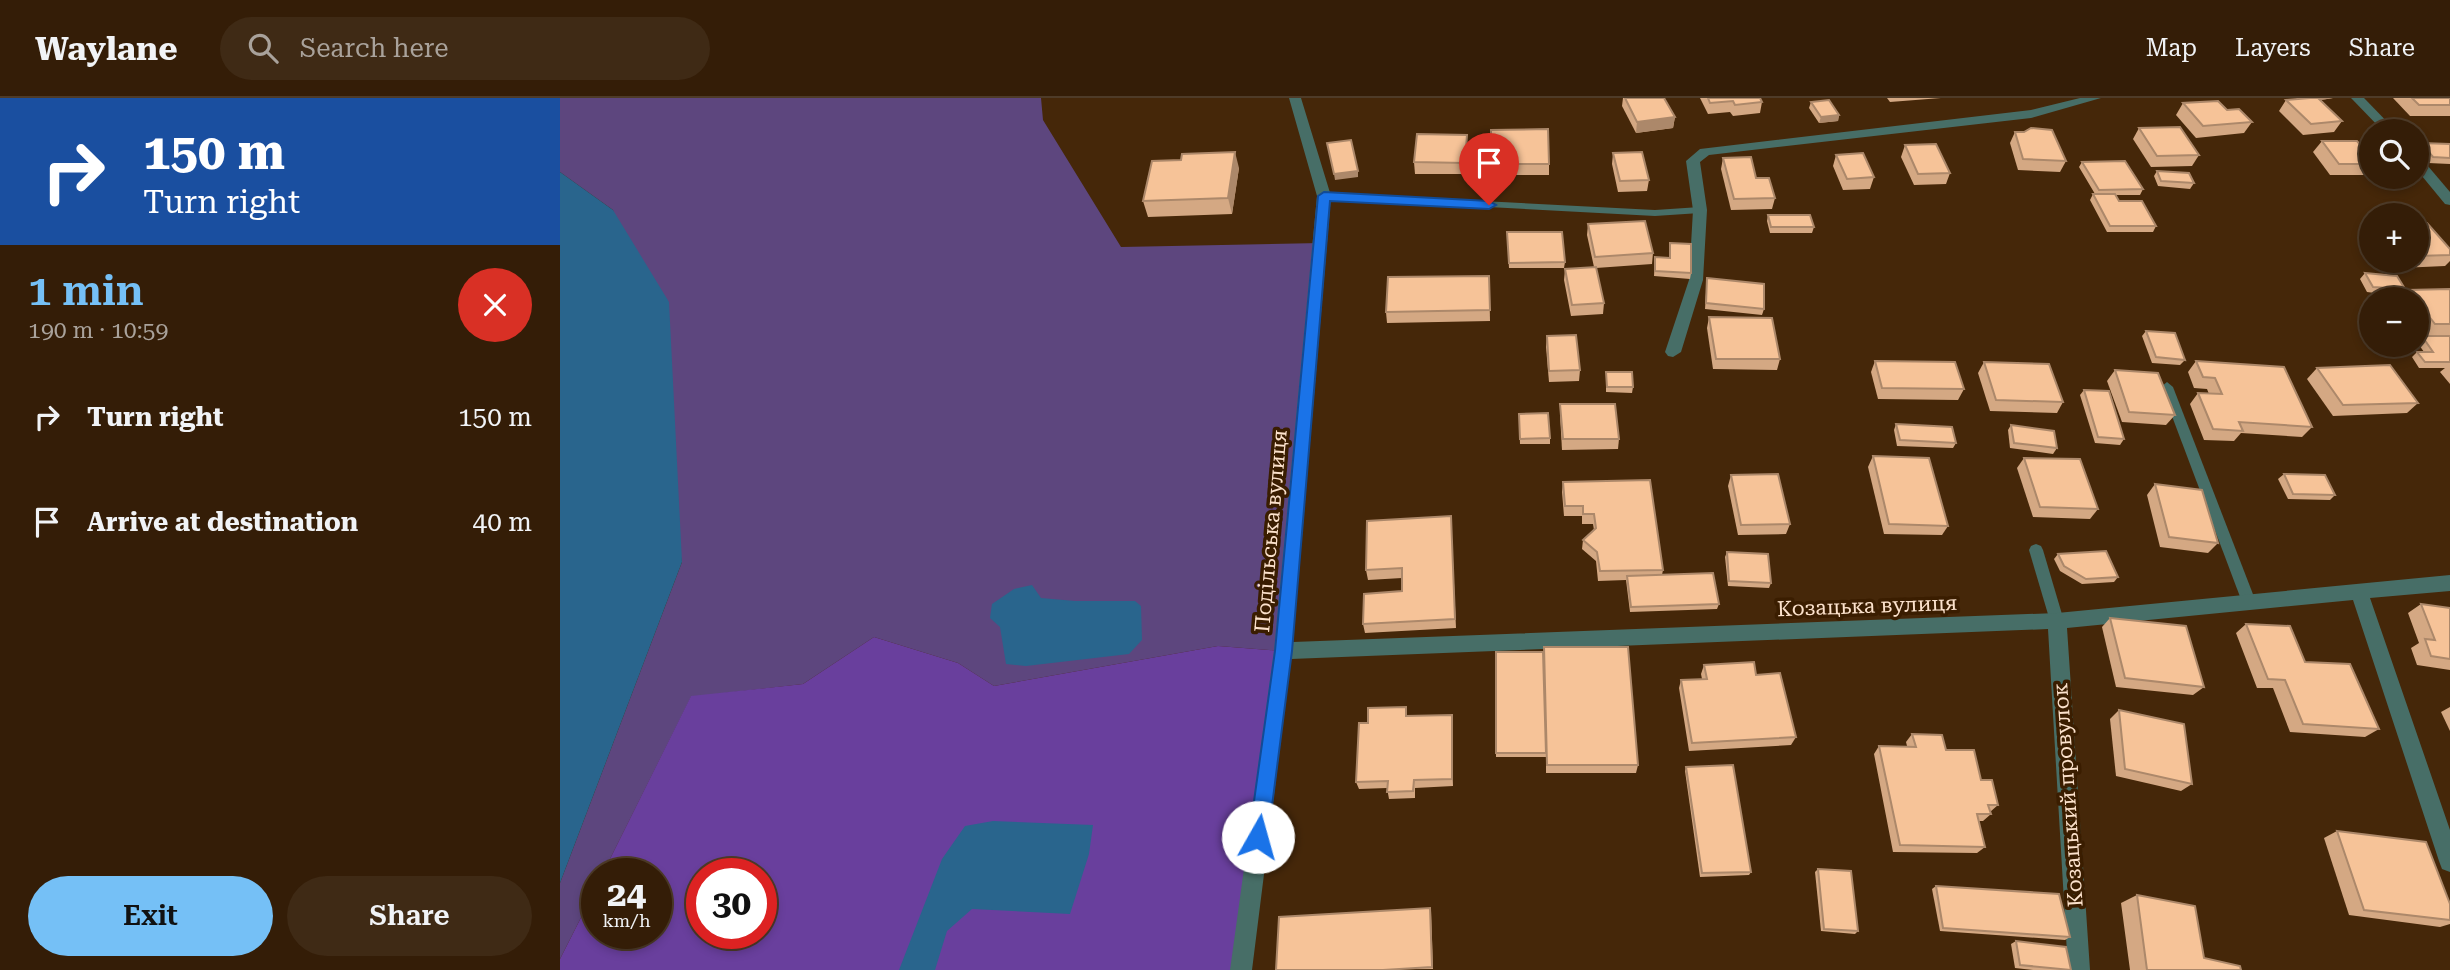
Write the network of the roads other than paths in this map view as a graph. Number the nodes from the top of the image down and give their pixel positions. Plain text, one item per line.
1 (1295, 98) edge
2 (2095, 98) edge
3 (2357, 98) edge
4 (2378, 119) edge
5 (2429, 176) edge
6 (1324, 196) junction
7 (2450, 201) edge
8 (1700, 210) junction
9 (1673, 352) dead end
10 (2167, 387) edge
11 (2036, 550) dead end
12 (2450, 583) edge
13 (2359, 592) junction
14 (2249, 602) junction
15 (2057, 621) junction
16 (1283, 651) junction
17 (2450, 861) edge
18 (1241, 970) edge
19 (2079, 970) edge

1 - 6 street, Подільська вулиця
2 - 8 street
3 - 4 street
5 - 7 street
6 - 8 lane
6 - 16 street, Подільська вулиця
8 - 9 street
10 - 14 lane
11 - 15 lane
12 - 13 street, Козацька вулиця
13 - 14 street, Козацька вулиця
13 - 17 street
14 - 15 street, Козацька вулиця
15 - 16 street, Козацька вулиця
15 - 19 street, Козацький провулок
16 - 18 street, Подільська вулиця

